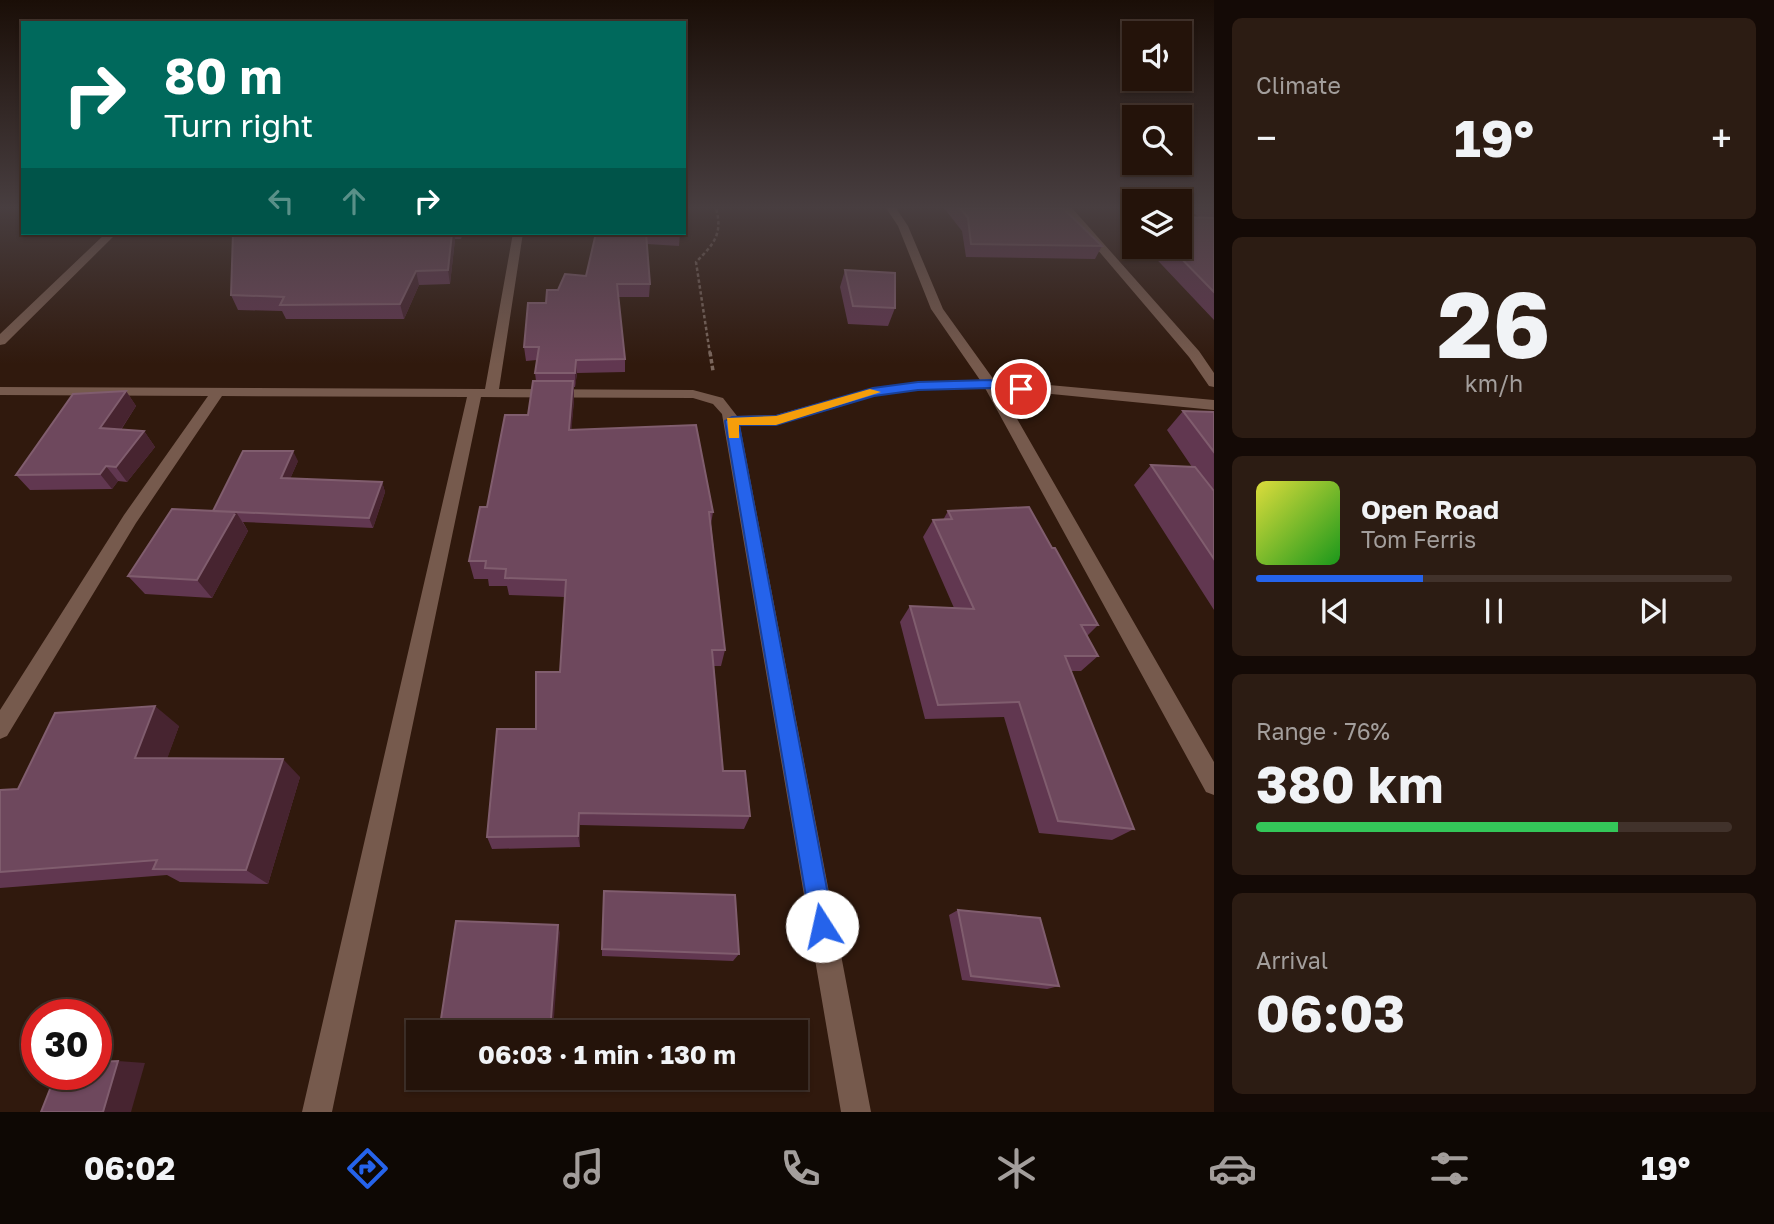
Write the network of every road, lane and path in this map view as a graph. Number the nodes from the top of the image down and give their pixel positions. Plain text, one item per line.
1 (84, 260) edge
2 (512, 260) edge
3 (697, 260) edge
4 (917, 260) edge
5 (1112, 260) edge
6 (0, 341) edge
7 (1214, 383) edge
8 (990, 384) junction
9 (0, 391) edge
10 (219, 391) junction
11 (483, 392) junction
12 (717, 400) junction
13 (1214, 405) edge
14 (732, 421) junction
15 (0, 729) edge
16 (1214, 784) edge
17 (317, 1112) edge
18 (856, 1112) edge

1 - 6 street
2 - 11 street
3 - 12 path
4 - 8 street
5 - 7 street
8 - 13 street
8 - 14 street
8 - 16 street
9 - 10 street
10 - 11 street
10 - 15 street
11 - 12 street
11 - 17 street
12 - 14 street
14 - 18 street

